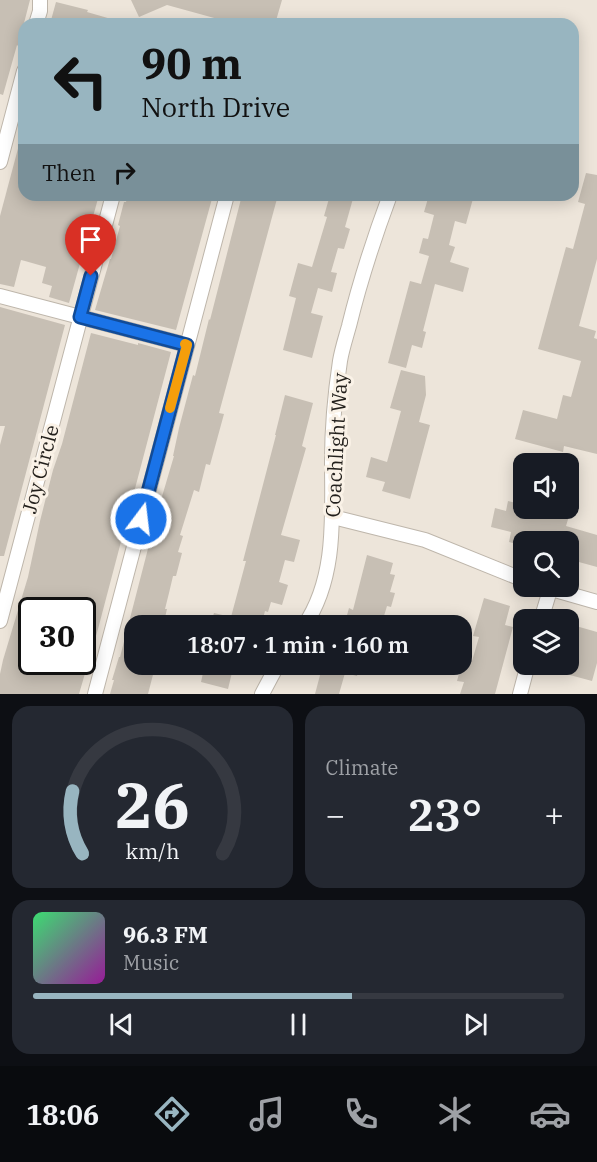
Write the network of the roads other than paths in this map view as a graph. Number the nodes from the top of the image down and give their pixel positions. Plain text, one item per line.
1 (40, 0) edge
2 (38, 18) edge
3 (18, 94) edge
4 (0, 162) edge
5 (111, 201) edge
6 (225, 201) edge
7 (388, 201) edge
8 (0, 296) edge
9 (80, 317) junction
10 (187, 345) junction
11 (333, 517) junction
12 (513, 576) edge
13 (579, 597) edge
14 (597, 602) edge
15 (310, 615) edge
16 (0, 621) edge
17 (272, 675) edge
18 (525, 675) edge
19 (95, 694) edge
20 (262, 694) edge
21 (520, 694) edge

1 - 2 street
3 - 4 street
5 - 9 street, Joy Circle
6 - 10 street
7 - 11 street, Coachlight Way
8 - 9 street
9 - 10 street
9 - 16 street, Joy Circle
10 - 19 street
11 - 12 street
11 - 15 street, Coachlight Way
13 - 14 street
17 - 20 street
18 - 21 street

